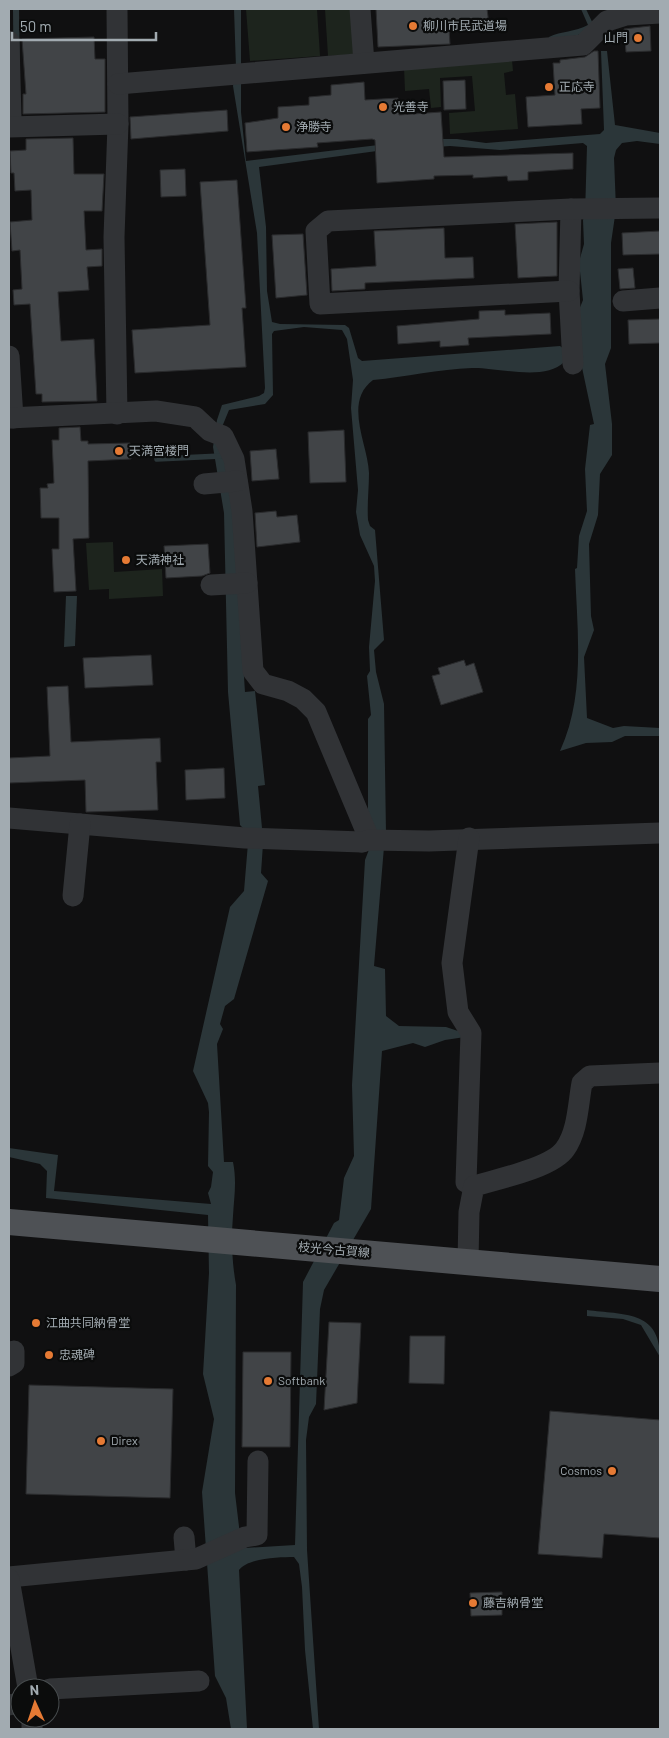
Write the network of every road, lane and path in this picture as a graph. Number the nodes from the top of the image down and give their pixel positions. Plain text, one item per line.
1 (117, 9) edge
2 (360, 9) edge
3 (660, 13) edge
4 (9, 41) edge
5 (364, 63) junction
6 (118, 84) junction
7 (118, 124) junction
8 (13, 125) edge
9 (660, 208) edge
10 (577, 209) junction
11 (568, 291) junction
12 (660, 298) edge
13 (623, 301) dead end
14 (9, 356) edge
15 (572, 356) dead end
16 (117, 414) junction
17 (11, 418) edge
18 (9, 818) edge
19 (80, 824) junction
20 (660, 833) edge
21 (468, 838) junction
22 (372, 841) junction
23 (73, 896) dead end
24 (660, 1073) edge
25 (474, 1186) junction
26 (9, 1222) edge
27 (468, 1262) junction
28 (660, 1279) edge
29 (258, 1462) dead end
30 (184, 1537) dead end
31 (191, 1559) junction
32 (9, 1578) edge
33 (26, 1678) edge
34 (200, 1681) dead end
35 (60, 1688) edge

1 - 6 street
2 - 5 street
3 - 5 street
4 - 8 street
5 - 6 street
6 - 7 street
7 - 8 street
7 - 16 street
9 - 10 street
10 - 11 street
10 - 11 street
11 - 15 street
12 - 13 street
14 - 17 street
16 - 17 street
16 - 22 street
18 - 19 street
19 - 22 street
19 - 23 street
20 - 21 street
21 - 22 street
21 - 25 street
24 - 25 street
25 - 27 street
26 - 27 main road, 枝光今古賀線
27 - 28 main road, 枝光今古賀線
29 - 31 street
30 - 31 street
31 - 32 street
32 - 33 street
34 - 35 street

